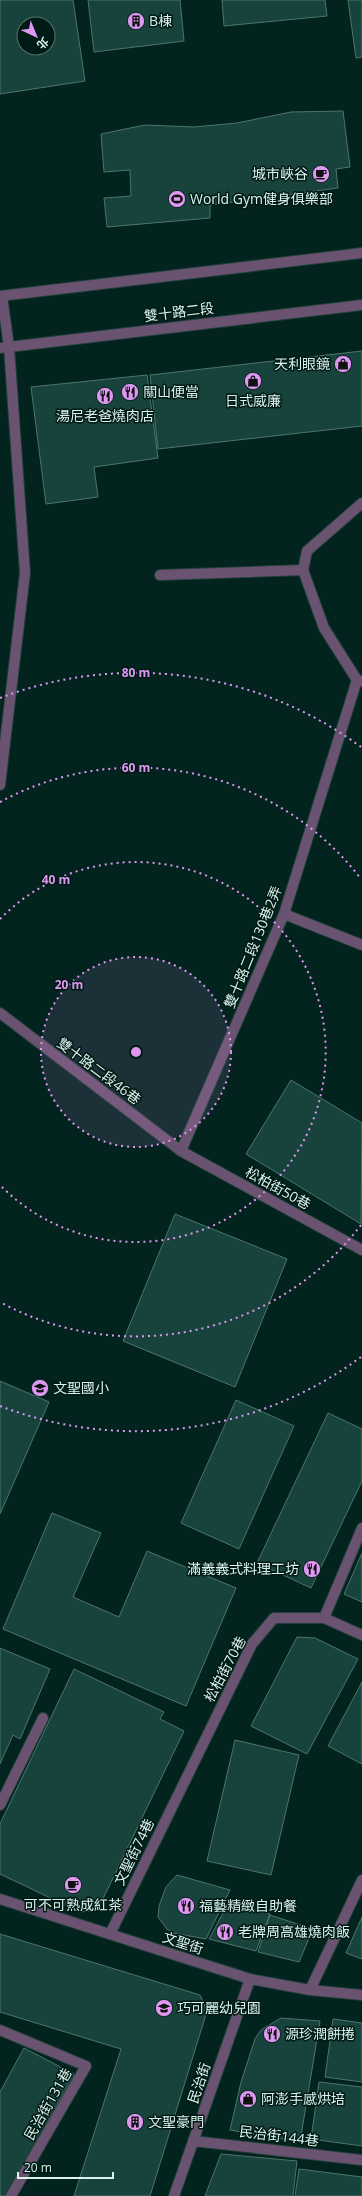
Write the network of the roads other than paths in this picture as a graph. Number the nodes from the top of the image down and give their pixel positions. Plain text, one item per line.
1 (362, 253) edge
2 (1, 296) edge
3 (362, 305) edge
4 (5, 348) edge
5 (362, 503) edge
6 (303, 570) junction
7 (160, 575) dead end
8 (360, 681) edge
9 (0, 785) edge
10 (284, 914) junction
11 (362, 945) edge
12 (0, 1013) edge
13 (181, 1151) junction
14 (362, 1250) edge
15 (362, 1528) edge
16 (324, 1618) junction
17 (362, 1635) edge
18 (43, 1718) dead end
19 (184, 1781) joint
20 (0, 1805) edge
21 (362, 1880) edge
22 (0, 1899) edge
23 (110, 1934) junction
24 (250, 1979) junction
25 (310, 1990) junction
26 (362, 1995) edge
27 (0, 2030) edge
28 (193, 2141) junction
29 (362, 2160) edge
30 (11, 2196) edge
31 (174, 2196) edge

1 - 2 street
2 - 4 street
3 - 4 street, 雙十路二段
4 - 9 street
5 - 6 street
6 - 7 street
6 - 8 street
8 - 10 street, 雙十路二段130巷2弄
10 - 11 street
10 - 13 street, 雙十路二段130巷2弄
12 - 13 street, 雙十路二段46巷
13 - 14 street, 松柏街50巷
15 - 16 street
16 - 17 street, 松柏街70巷
16 - 19 street, 松柏街70巷
18 - 20 street
19 - 23 street, 文聖街74巷
21 - 25 street
22 - 23 street, 文聖街
23 - 24 street, 文聖街
24 - 25 street, 文聖街
24 - 28 street, 民治街
25 - 26 street, 文聖街
27 - 30 street, 民治街131巷
28 - 29 street, 民治街144巷
28 - 31 street, 民治街

